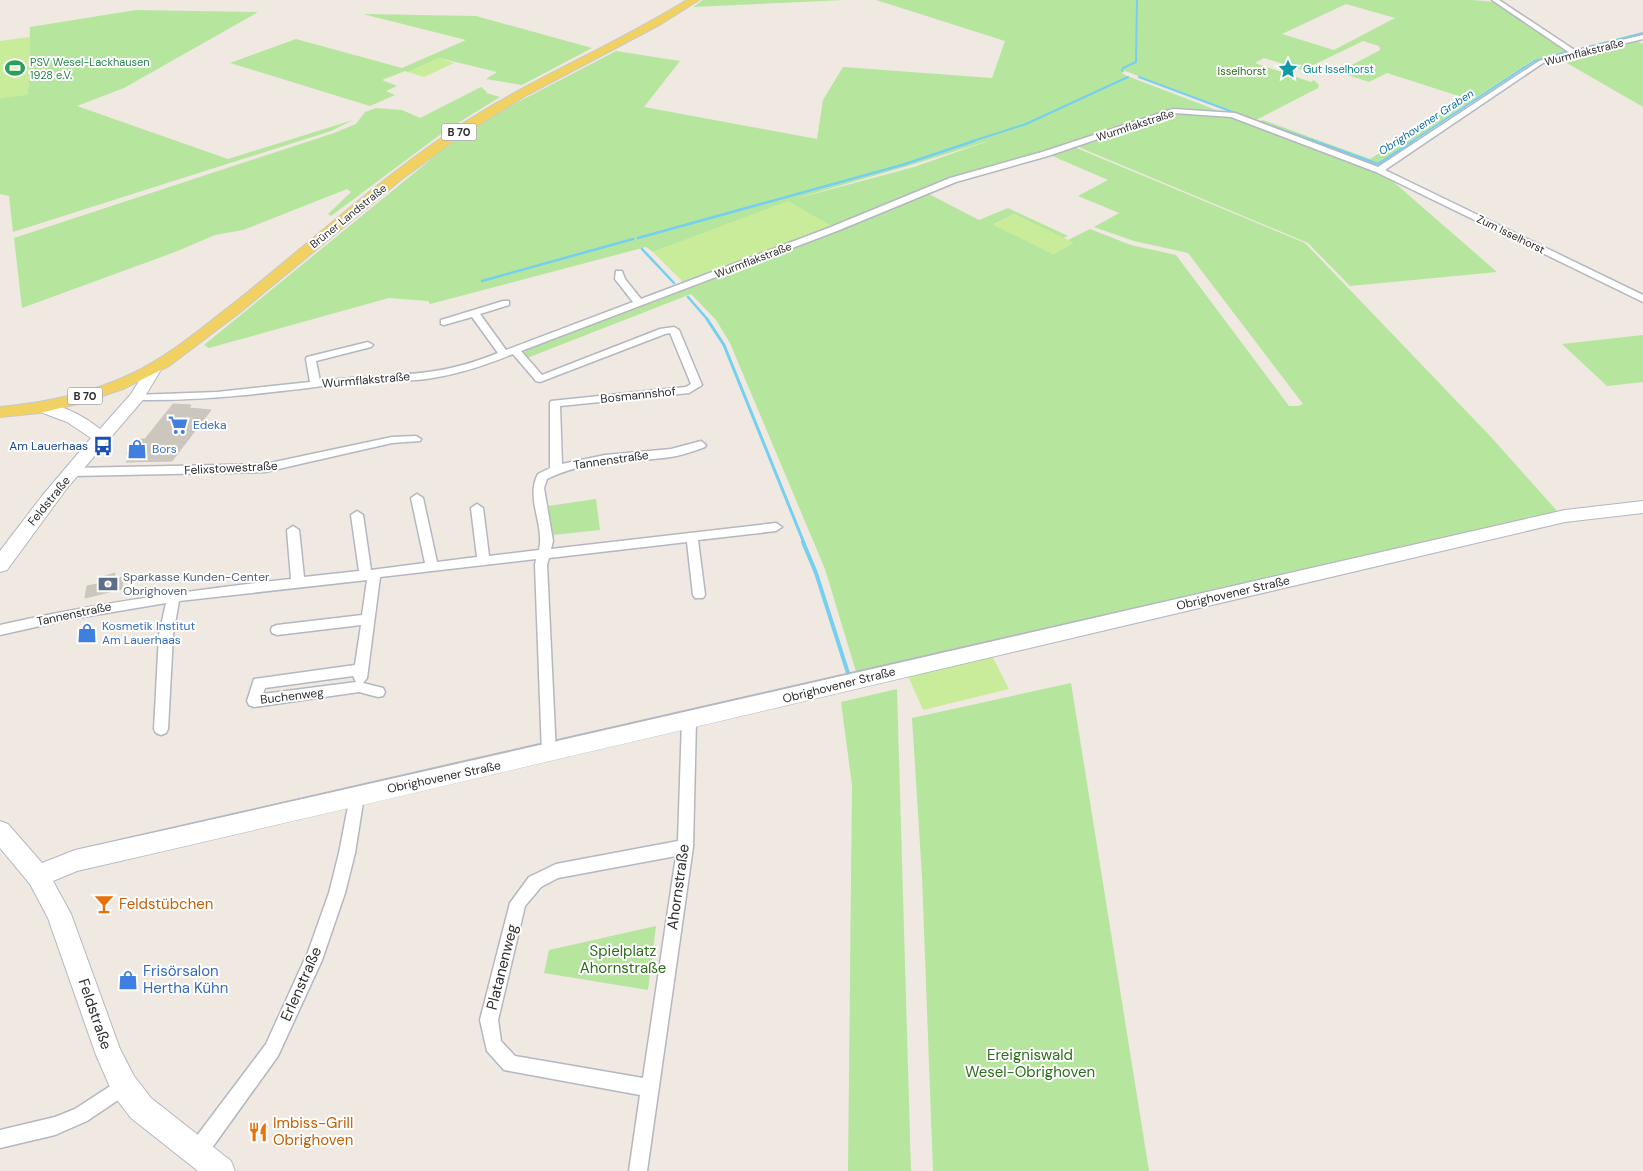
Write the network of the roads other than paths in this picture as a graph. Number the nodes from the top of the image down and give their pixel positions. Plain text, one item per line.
1 (694, 0) edge
2 (1495, 0) edge
3 (1643, 37) edge
4 (1576, 54) junction
5 (1380, 170) junction
6 (619, 272) dead end
7 (1643, 299) edge
8 (506, 303) dead end
9 (640, 304) junction
10 (474, 313) junction
11 (444, 322) dead end
12 (368, 345) dead end
13 (516, 351) junction
14 (504, 355) junction
15 (154, 368) junction
16 (128, 381) junction
17 (315, 384) junction
18 (138, 397) junction
19 (41, 407) junction
20 (0, 412) edge
21 (100, 438) junction
22 (416, 438) dead end
23 (701, 445) dead end
24 (556, 469) junction
25 (72, 472) junction
26 (417, 498) dead end
27 (1643, 507) edge
28 (478, 508) dead end
29 (356, 515) dead end
30 (776, 527) dead end
31 (293, 530) dead end
32 (692, 537) junction
33 (543, 555) junction
34 (484, 562) junction
35 (0, 565) edge
36 (432, 568) junction
37 (370, 575) junction
38 (298, 584) junction
39 (699, 595) dead end
40 (174, 598) junction
41 (367, 619) junction
42 (0, 630) edge
43 (277, 630) dead end
44 (361, 670) junction
45 (358, 687) junction
46 (378, 692) dead end
47 (689, 720) junction
48 (161, 729) dead end
49 (549, 754) junction
50 (356, 796) junction
51 (0, 831) edge
52 (685, 847) junction
53 (38, 876) junction
54 (124, 1086) junction
55 (650, 1088) junction
56 (0, 1140) edge
57 (197, 1152) junction
58 (221, 1171) edge
59 (638, 1171) edge

1 - 15 main road, Brüner Landstraße / B 70
2 - 4 street
3 - 4 street, Wurmflakstraße
4 - 5 street, Wurmflakstraße
5 - 7 street, Zum Isselhorst
5 - 9 street, Wurmflakstraße
6 - 9 street
8 - 10 street
9 - 13 street, Wurmflakstraße
10 - 11 street
10 - 14 street
12 - 17 street, Wurmflakstraße
13 - 14 street, Wurmflakstraße
13 - 24 street, Bosmannshof
14 - 17 street, Wurmflakstraße
15 - 16 main road, Brüner Landstraße / B 70
15 - 18 street, Feldstraße
16 - 18 street
16 - 19 main road, Brüner Landstraße / B 70
17 - 18 street, Wurmflakstraße
18 - 21 street, Feldstraße
19 - 20 main road, Brüner Landstraße / B 70
19 - 21 street
21 - 25 street, Feldstraße
22 - 25 street, Felixstowestraße
23 - 24 street, Tannenstraße
24 - 33 street, Tannenstraße
25 - 35 street, Feldstraße
26 - 36 street
27 - 47 street, Obrighovener Straße
28 - 34 street
29 - 37 street
30 - 32 street, Tannenstraße
31 - 38 street
32 - 33 street, Tannenstraße
32 - 39 street
33 - 34 street, Tannenstraße
33 - 49 street, Tannenstraße
34 - 36 street, Tannenstraße
36 - 37 street, Tannenstraße
37 - 38 street, Tannenstraße
37 - 41 street
38 - 40 street, Tannenstraße
40 - 42 street, Tannenstraße
40 - 48 street
41 - 43 street
41 - 44 street
44 - 45 street
44 - 45 street, Buchenweg
45 - 46 street, Buchenweg
47 - 49 street, Obrighovener Straße
47 - 52 street, Ahornstraße
49 - 50 street, Obrighovener Straße
50 - 53 street, Obrighovener Straße
50 - 57 street, Erlenstraße
51 - 53 street, Feldstraße
52 - 55 street, Ahornstraße
52 - 55 street, Platanenweg
53 - 54 street, Feldstraße
54 - 56 street
54 - 57 street, Feldstraße
55 - 59 street, Ahornstraße
57 - 58 street, Feldstraße

